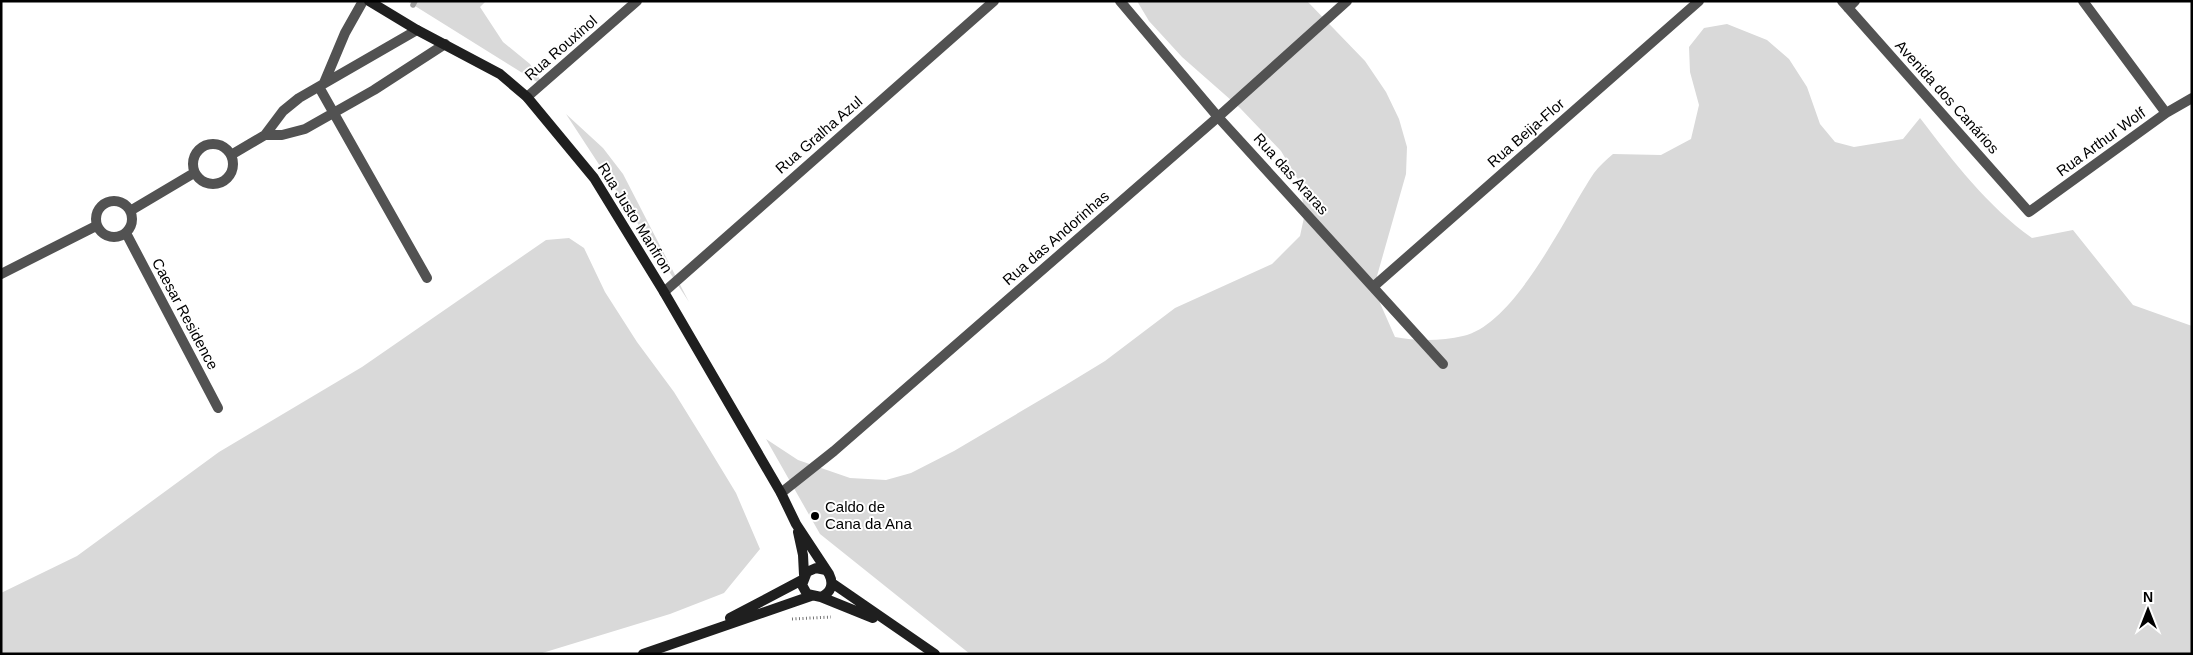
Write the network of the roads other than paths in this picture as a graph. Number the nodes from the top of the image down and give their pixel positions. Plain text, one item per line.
1 (363, 1) edge
2 (370, 1) edge
3 (637, 1) edge
4 (994, 1) edge
5 (1120, 1) edge
6 (1347, 1) edge
7 (1699, 1) edge
8 (2083, 1) edge
9 (1848, 3) edge
10 (417, 30) junction
11 (445, 44) junction
12 (322, 85) junction
13 (527, 97) junction
14 (2192, 98) edge
15 (334, 113) junction
16 (2166, 113) junction
17 (1218, 117) junction
18 (265, 136) junction
19 (231, 156) junction
20 (194, 173) junction
21 (130, 211) junction
22 (2029, 212) joint
23 (96, 226) junction
24 (126, 233) junction
25 (1, 274) edge
26 (428, 278) dead end
27 (1374, 287) junction
28 (664, 292) junction
29 (1443, 364) dead end
30 (218, 408) dead end
31 (781, 493) junction
32 (796, 524) junction
33 (826, 570) junction
34 (803, 578) junction
35 (832, 583) junction
36 (816, 597) junction
37 (896, 628) junction
38 (700, 634) junction
39 (643, 654) edge
40 (935, 654) edge

1 - 12 street
2 - 10 main road, Rua Justo Manfron
3 - 13 street, Rua Rouxinol
4 - 28 street, Rua Gralha Azul
5 - 17 street, Rua das Araras
6 - 17 street, Rua das Andorinhas
7 - 27 street, Rua Beija-Flor
8 - 16 street
9 - 22 street, Avenida dos Canários
10 - 11 main road, Rua Justo Manfron
10 - 12 street
11 - 13 main road, Rua Justo Manfron
11 - 15 street
12 - 15 street
12 - 18 street
13 - 28 main road, Rua Justo Manfron
14 - 16 street, Rua Arthur Wolf
15 - 18 street
15 - 26 street
16 - 22 street, Rua Arthur Wolf
17 - 27 street, Rua das Araras
17 - 31 street, Rua das Andorinhas
18 - 19 street
19 - 20 street
19 - 20 street
20 - 21 street
21 - 23 street
21 - 24 street
23 - 24 street
23 - 25 street
24 - 30 street, Caesar Residence
27 - 29 street, Rua das Araras
28 - 31 main road, Rua Justo Manfron
31 - 32 main road, Rua Justo Manfron
32 - 33 main road, Rua Justo Manfron
32 - 34 main road, Rua Justo Manfron
33 - 34 main road
33 - 35 main road
34 - 36 main road
34 - 38 main road
35 - 36 main road
35 - 37 main road
36 - 37 main road
36 - 38 main road
37 - 40 main road
38 - 39 main road

